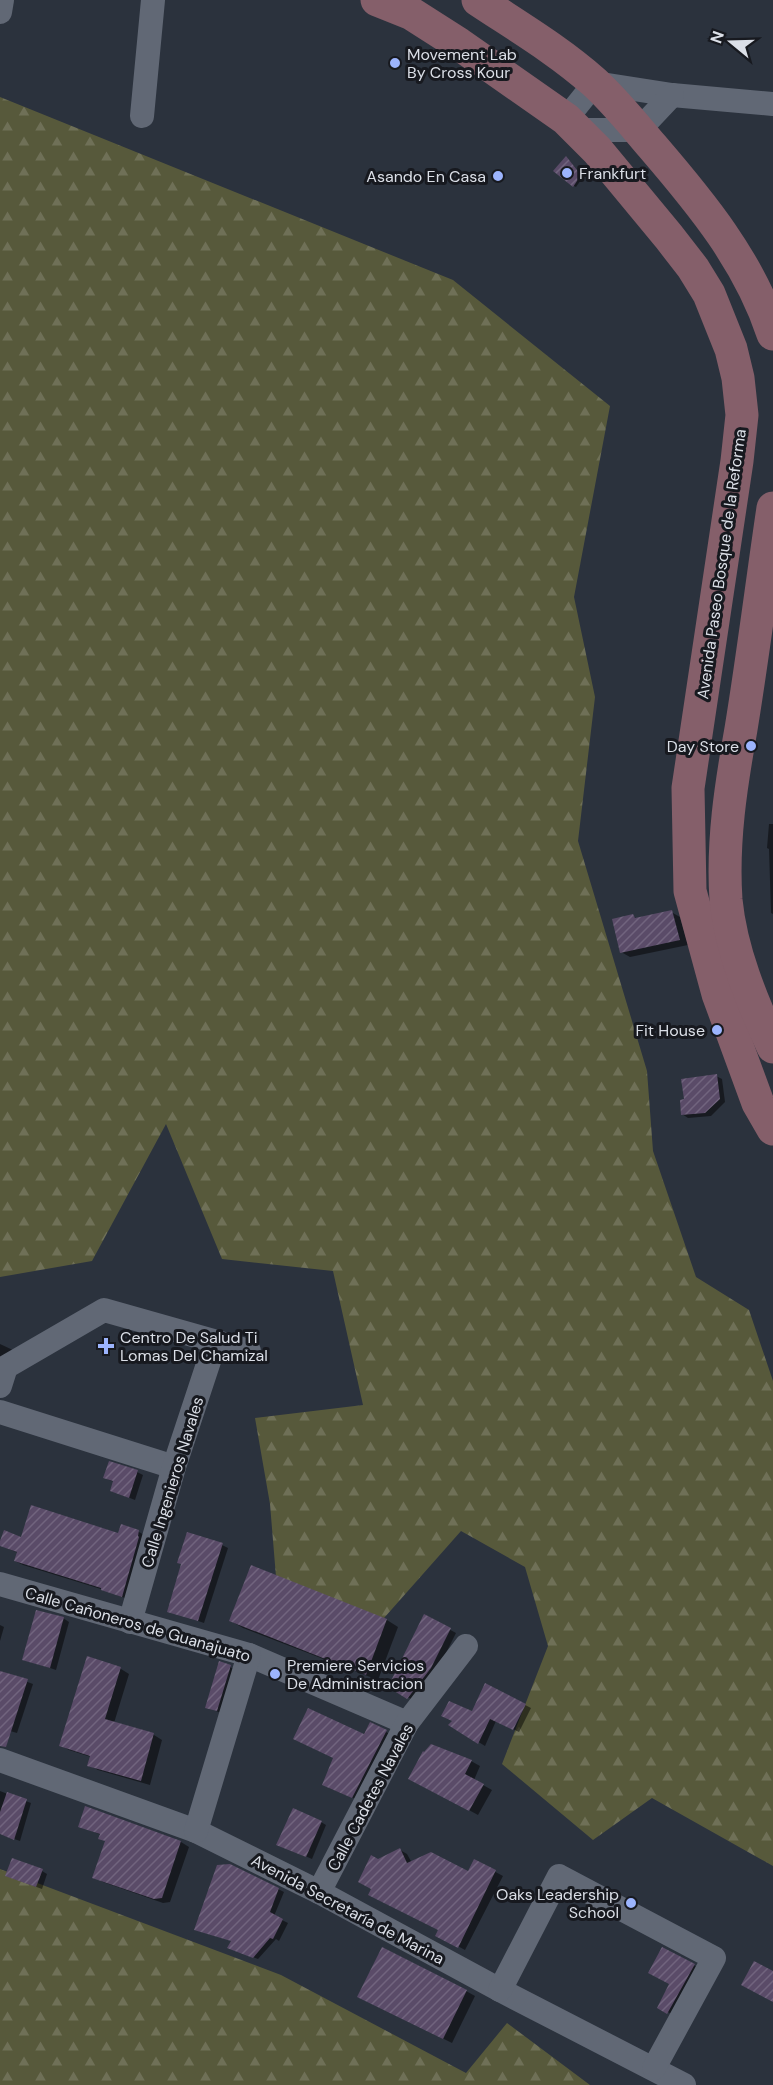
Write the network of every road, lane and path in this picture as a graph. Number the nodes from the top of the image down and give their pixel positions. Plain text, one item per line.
1 (2, 0) edge
2 (153, 0) edge
3 (377, 0) edge
4 (478, 0) edge
5 (0, 12) edge
6 (595, 83) junction
7 (672, 95) junction
8 (773, 104) edge
9 (142, 116) dead end
10 (572, 124) junction
11 (642, 134) junction
12 (614, 170) junction
13 (773, 334) edge
14 (773, 508) edge
15 (698, 716) junction
16 (741, 729) junction
17 (690, 771) junction
18 (732, 775) junction
19 (773, 1047) edge
20 (773, 1129) edge
21 (215, 1343) junction
22 (249, 1351) dead end
23 (0, 1386) edge
24 (0, 1412) edge
25 (174, 1467) junction
26 (0, 1584) edge
27 (130, 1622) junction
28 (466, 1646) dead end
29 (249, 1655) junction
30 (407, 1723) junction
31 (0, 1760) edge
32 (196, 1831) junction
33 (319, 1892) junction
34 (500, 1990) junction
35 (654, 2068) junction
36 (684, 2085) edge

1 - 5 street
2 - 9 street
3 - 10 main road, Avenida Paseo Bosque de la Reforma
4 - 6 main road
6 - 7 street
6 - 10 street
6 - 11 main road
7 - 8 street
7 - 11 street
10 - 11 street
10 - 12 main road, Avenida Paseo Bosque de la Reforma
11 - 12 main road
11 - 13 main road
12 - 15 main road, Avenida Paseo Bosque de la Reforma
14 - 16 main road
15 - 16 main road
15 - 17 main road, Avenida Paseo Bosque de la Reforma
16 - 18 main road
17 - 18 main road
17 - 20 main road, Avenida Paseo Bosque de la Reforma
18 - 19 main road
21 - 22 street
21 - 23 street
21 - 25 street, Calle Ingenieros Navales
24 - 25 street
25 - 27 street, Calle Ingenieros Navales
26 - 27 street, Calle Cañoneros de Guanajuato
27 - 29 street, Calle Cañoneros de Guanajuato
28 - 30 street, Calle Cadetes Navales
29 - 30 street, Calle Cañoneros de Guanajuato
29 - 32 street
30 - 33 street, Calle Cadetes Navales
31 - 32 street, Avenida Secretaría de Marina
32 - 33 street, Avenida Secretaría de Marina
33 - 34 street, Avenida Secretaría de Marina
34 - 35 street, Avenida Secretaría de Marina
34 - 35 street
35 - 36 street, Avenida Secretaría de Marina

